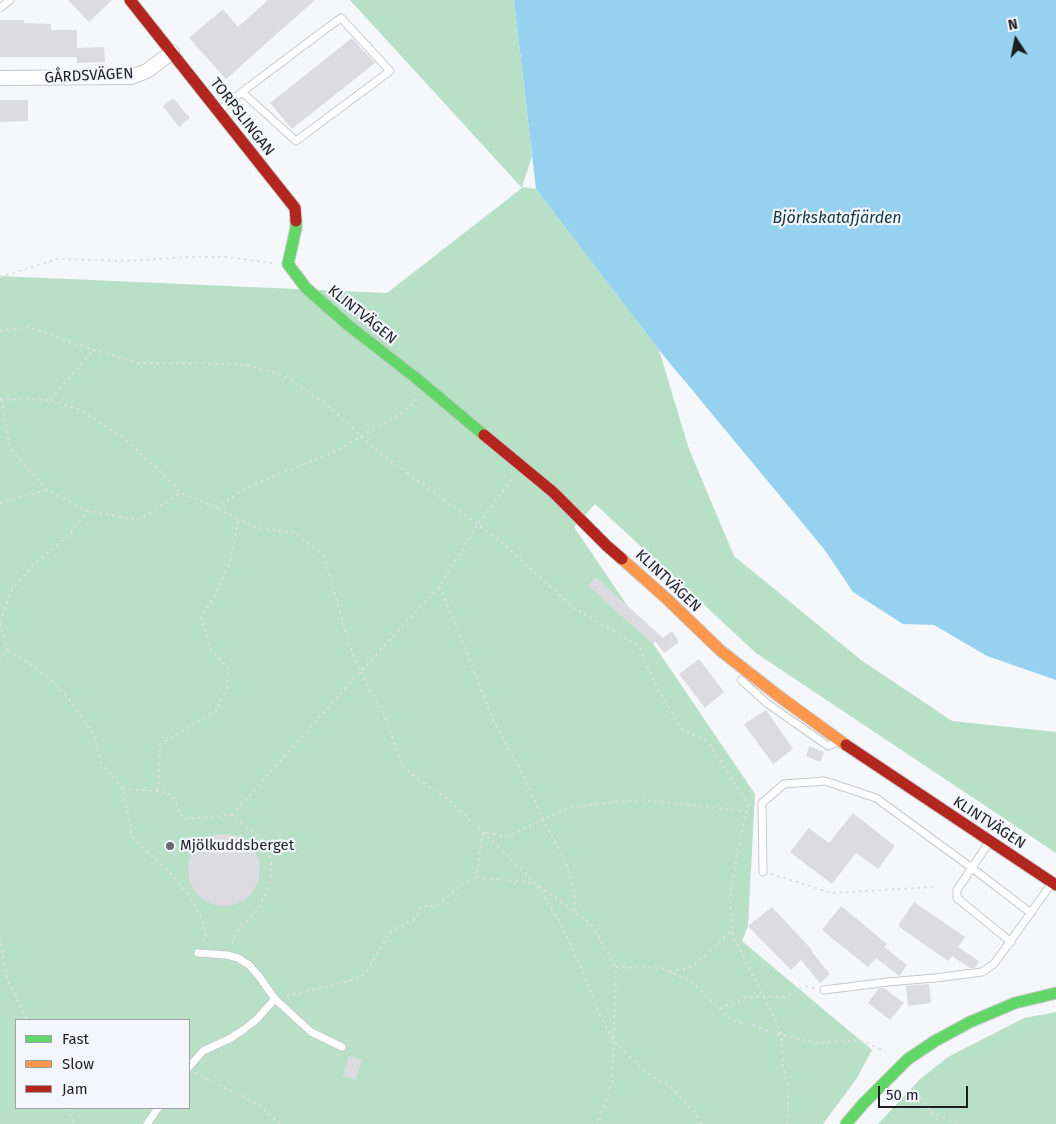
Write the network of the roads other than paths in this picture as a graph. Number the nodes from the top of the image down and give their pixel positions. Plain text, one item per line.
1 (10, 0) edge
2 (130, 0) edge
3 (0, 8) edge
4 (172, 52) junction
5 (0, 78) edge
6 (242, 92) junction
7 (218, 112) junction
8 (288, 264) joint
9 (741, 680) dead end
10 (841, 741) junction
11 (990, 841) junction
12 (972, 868) junction
13 (764, 872) road end
14 (1054, 884) edge
15 (1031, 913) junction
16 (1011, 942) junction
17 (198, 953) road end
18 (824, 990) road end
19 (1056, 993) edge
20 (275, 999) junction
21 (342, 1047) dead end
22 (190, 1067) edge
23 (157, 1109) edge
24 (147, 1124) edge
25 (846, 1124) edge

1 - 3 lane
2 - 4 street, TORPSLINGAN
4 - 5 street, GÅRDSVÄGEN
4 - 7 street, TORPSLINGAN
6 - 6 lane
6 - 7 lane
7 - 8 street, TORPSLINGAN
8 - 10 street, KLINTVÄGEN
9 - 10 lane
10 - 11 street, KLINTVÄGEN
11 - 12 lane
11 - 14 street, KLINTVÄGEN
12 - 13 lane
12 - 15 lane
12 - 16 lane
14 - 15 lane
15 - 16 lane
16 - 18 lane
17 - 20 lane
19 - 25 street
20 - 21 lane
20 - 22 lane
23 - 24 lane

